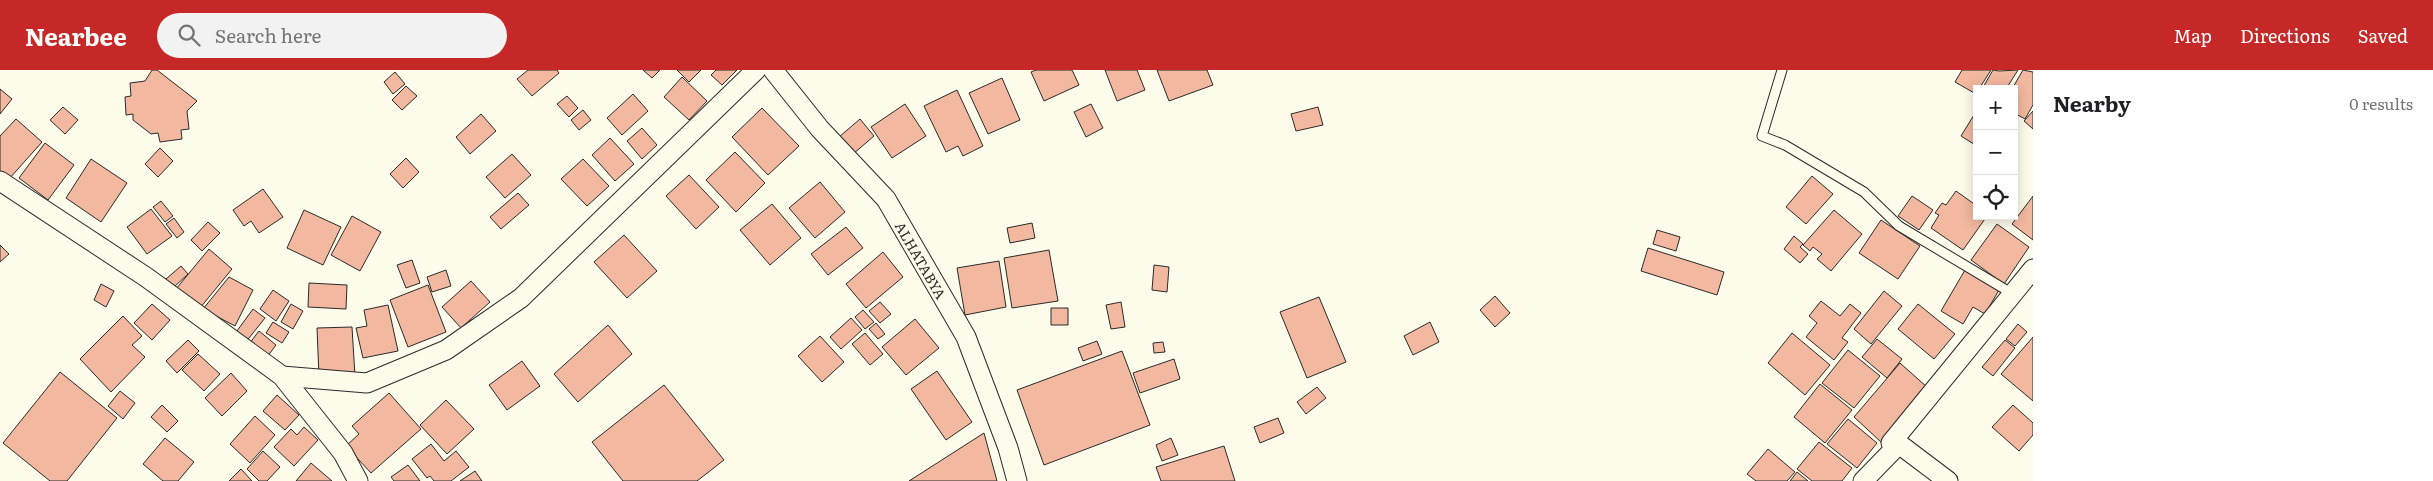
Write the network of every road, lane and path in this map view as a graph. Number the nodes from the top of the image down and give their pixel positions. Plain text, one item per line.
1 (756, 70) edge
2 (773, 70) edge
3 (1782, 70) edge
4 (0, 181) edge
5 (2033, 269) edge
6 (2013, 294) junction
7 (282, 376) junction
8 (1898, 444) junction
9 (358, 481) edge
10 (1016, 481) edge
11 (1863, 481) edge
12 (1948, 481) edge

1 - 7 street
2 - 10 street, ALHATABYA
3 - 6 lane
4 - 7 street
5 - 6 street
6 - 8 street
7 - 9 street
8 - 11 street
8 - 12 street

